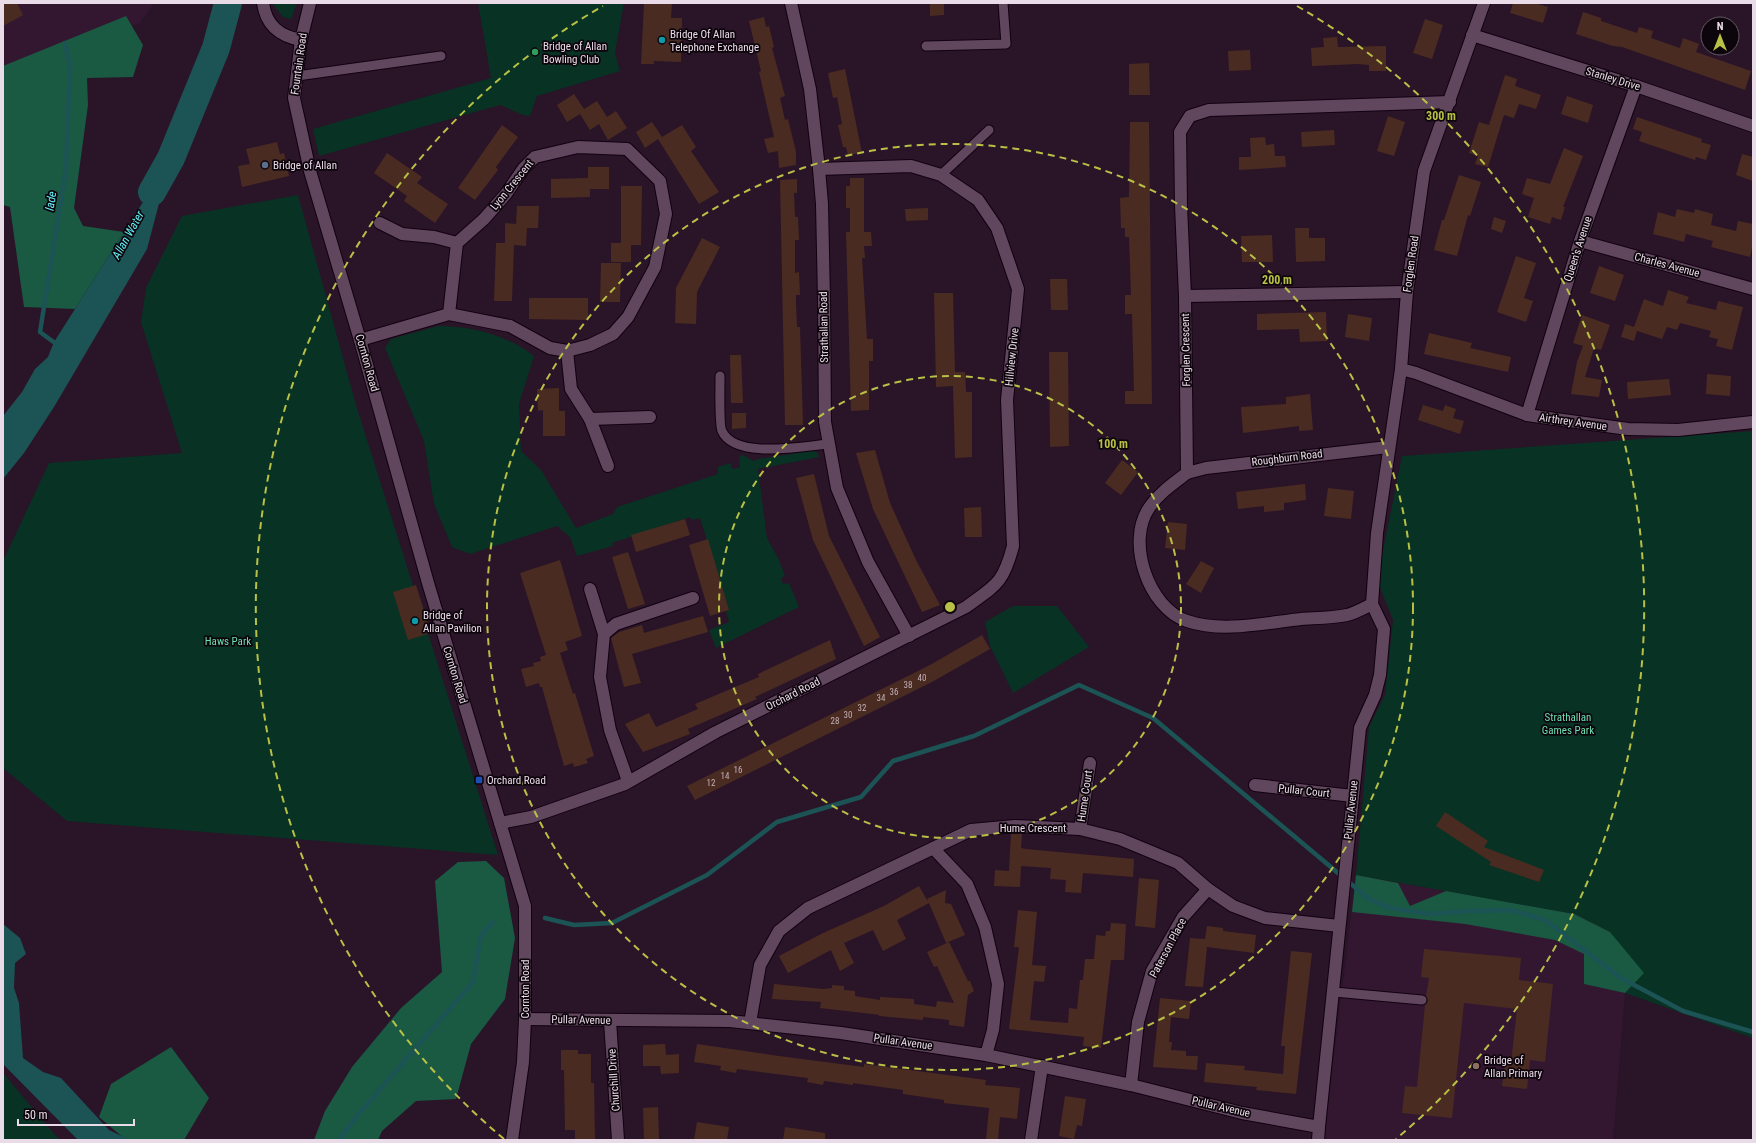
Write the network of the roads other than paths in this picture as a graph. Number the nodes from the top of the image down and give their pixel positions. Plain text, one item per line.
1 (263, 3) edge
2 (310, 3) edge
3 (791, 3) edge
4 (1003, 3) edge
5 (1484, 3) edge
6 (1472, 35) junction
7 (301, 40) junction
8 (926, 46) dead end
9 (441, 56) dead end
10 (297, 76) junction
11 (1636, 86) junction
12 (1450, 102) junction
13 (1753, 126) edge
14 (990, 130) dead end
15 (819, 169) junction
16 (310, 171) joint
17 (941, 176) junction
18 (380, 223) dead end
19 (1580, 241) junction
20 (457, 243) junction
21 (1753, 289) edge
22 (1407, 292) junction
23 (1185, 296) junction
24 (449, 314) junction
25 (360, 340) junction
26 (567, 351) junction
27 (1401, 370) junction
28 (720, 376) dead end
29 (1527, 415) junction
30 (650, 417) dead end
31 (590, 420) junction
32 (1753, 422) edge
33 (829, 444) junction
34 (1388, 447) junction
35 (608, 466) dead end
36 (1187, 473) junction
37 (1377, 533) joint
38 (590, 589) dead end
39 (693, 598) dead end
40 (1372, 604) junction
41 (604, 634) junction
42 (908, 636) junction
43 (1090, 763) dead end
44 (628, 782) junction
45 (1255, 785) dead end
46 (1353, 796) junction
47 (500, 823) junction
48 (1080, 829) junction
49 (933, 848) junction
50 (1208, 889) junction
51 (1339, 926) junction
52 (1334, 992) junction
53 (1422, 1000) dead end
54 (525, 1019) junction
55 (610, 1021) junction
56 (750, 1023) junction
57 (986, 1055) junction
58 (1042, 1066) junction
59 (1131, 1085) junction
60 (1319, 1127) junction
61 (512, 1140) edge
62 (618, 1140) edge
63 (1031, 1140) edge
64 (1318, 1140) edge

1 - 7 street
2 - 7 street, Fountain Road
3 - 15 street, Strathallan Road
4 - 8 lane
5 - 6 street, Forglen Road
6 - 11 street, Stanley Drive
6 - 12 street, Forglen Road
7 - 10 street, Fountain Road
9 - 10 lane
10 - 16 street, Fountain Road
11 - 13 street, Stanley Drive
11 - 19 street, Queen's Avenue
12 - 22 street, Forglen Road
12 - 23 street, Forglen Crescent
14 - 17 lane
15 - 17 street, Hillview Drive
15 - 33 street, Strathallan Road
16 - 25 street, Cornton Road
17 - 42 street, Hillview Drive
18 - 20 street
19 - 21 street, Charles Avenue
19 - 29 street, Queen's Avenue
20 - 24 street
20 - 26 street, Lyon Crescent
22 - 23 street
22 - 27 street, Forglen Road
23 - 36 street, Forglen Crescent
24 - 25 street, Lyon Crescent
24 - 26 street, Lyon Crescent
25 - 47 street, Cornton Road
26 - 31 street
27 - 29 street, Airthrey Avenue
27 - 34 street, Forglen Road
28 - 33 lane
29 - 32 street, Airthrey Avenue
30 - 31 street
31 - 35 street
33 - 42 street, Strathallan Road
34 - 36 street, Roughburn Road
34 - 37 street, Forglen Road
36 - 40 street
37 - 40 street, Pullar Avenue
38 - 41 street
39 - 41 street
40 - 46 street, Pullar Avenue
41 - 44 street
42 - 44 street, Orchard Road
43 - 48 street, Hume Court
44 - 47 street, Orchard Road
45 - 46 street, Pullar Court
46 - 51 street, Pullar Avenue
47 - 54 street, Cornton Road
48 - 49 street, Hume Crescent
48 - 50 street, Hume Crescent
49 - 56 street, Hume Crescent
49 - 57 street
50 - 51 street, Hume Crescent
50 - 59 street, Paterson Place
51 - 52 street, Pullar Avenue
52 - 53 lane
52 - 60 street, Pullar Avenue
54 - 55 street, Pullar Avenue
54 - 61 street, Cornton Road
55 - 56 street, Pullar Avenue
55 - 62 street, Churchill Drive
56 - 57 street, Pullar Avenue
57 - 58 street, Pullar Avenue
58 - 59 street, Pullar Avenue
58 - 63 street
59 - 60 street, Pullar Avenue
60 - 64 street

